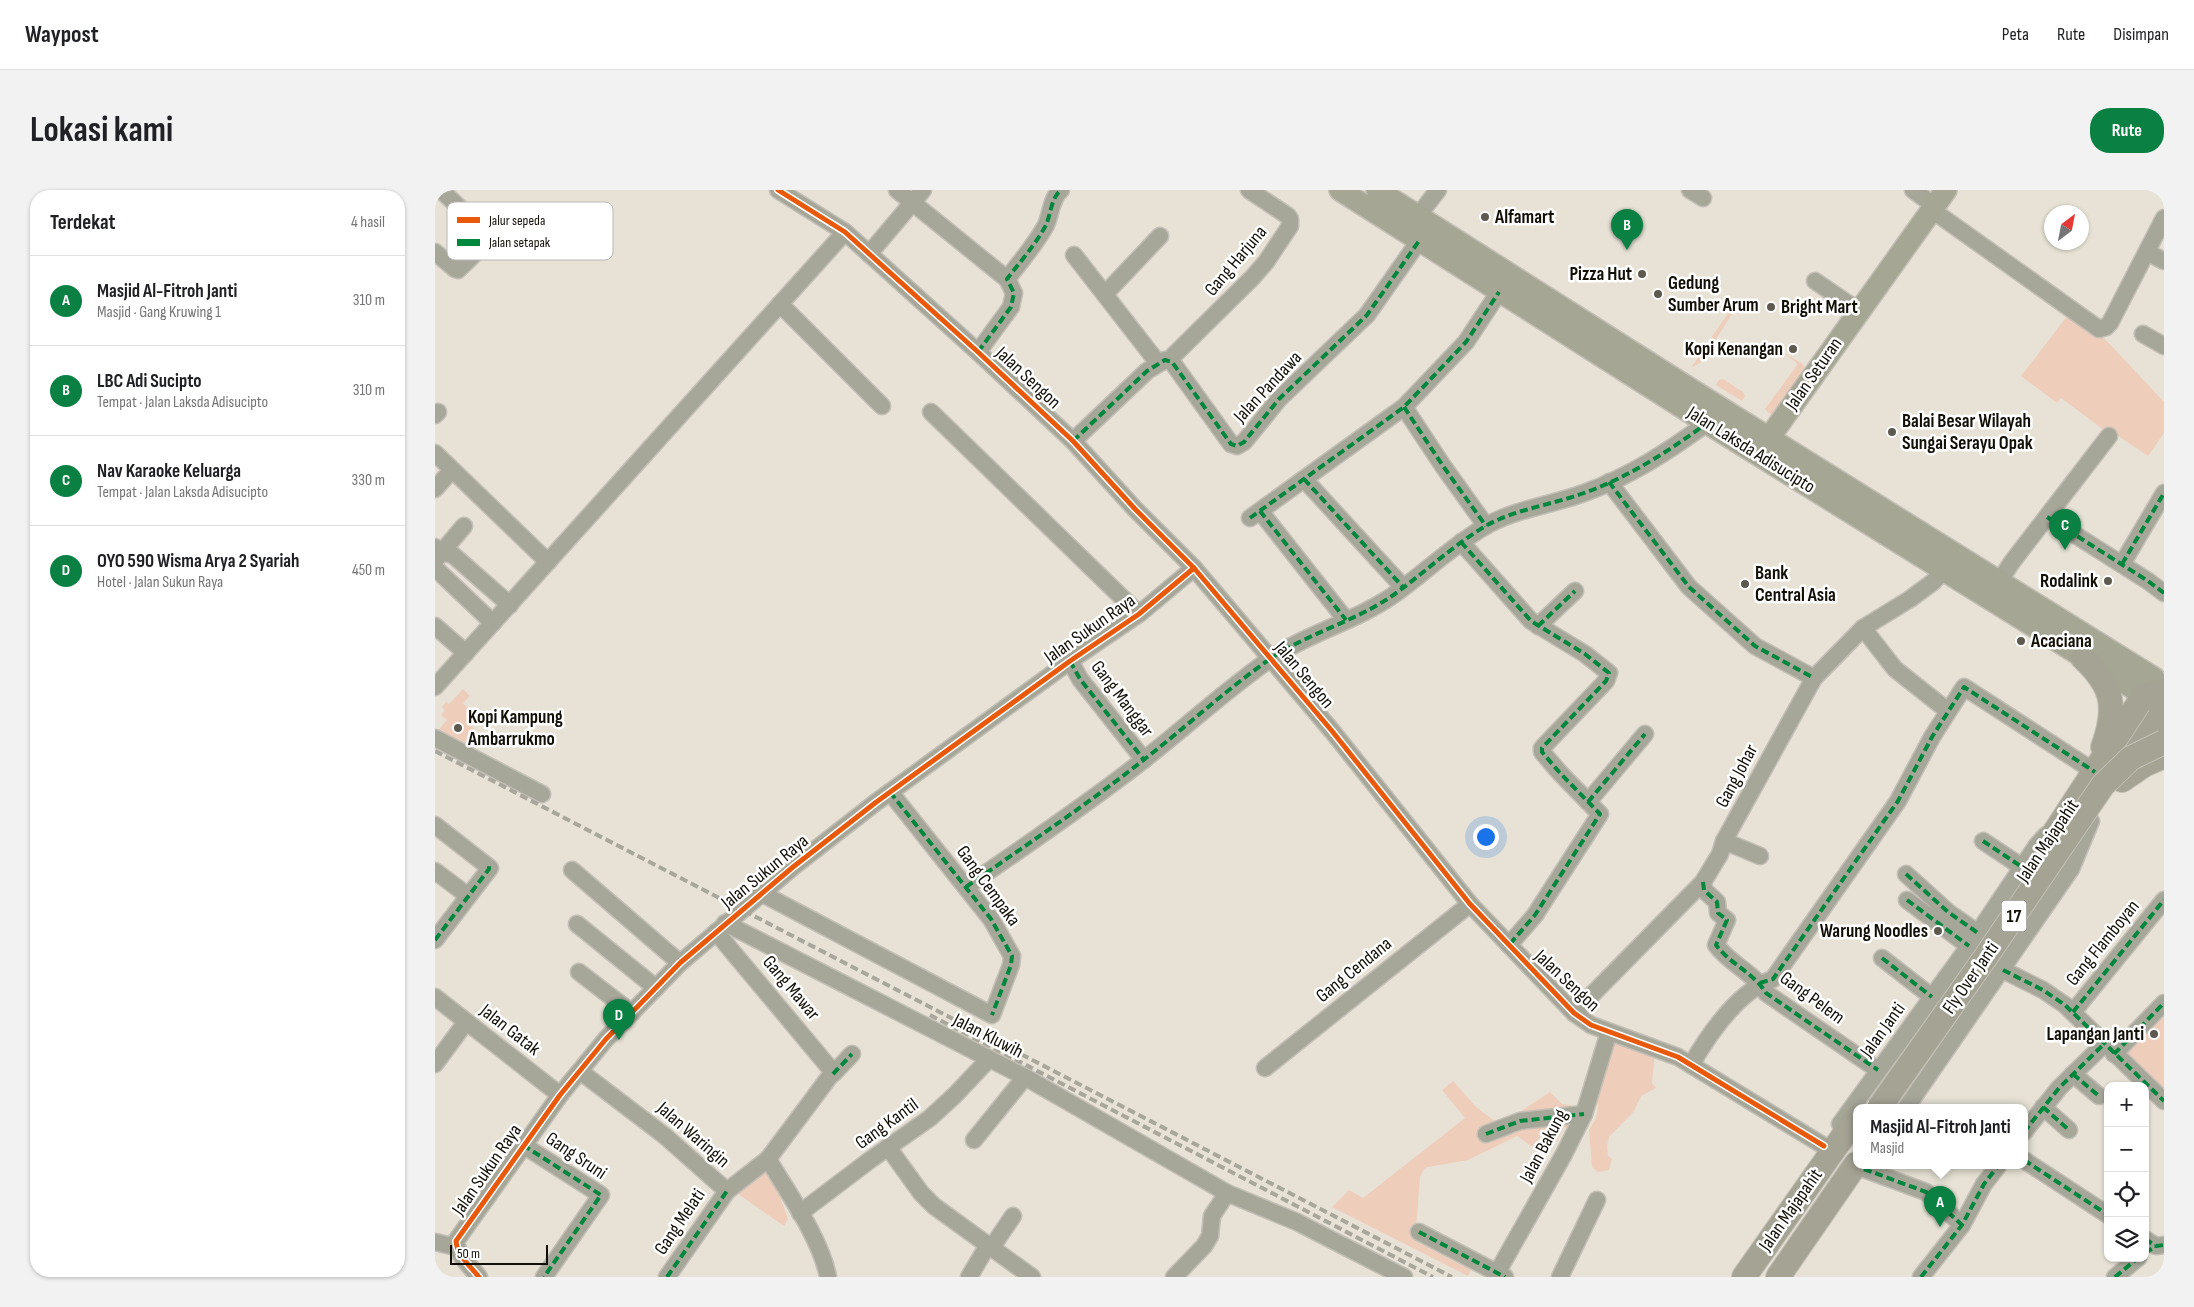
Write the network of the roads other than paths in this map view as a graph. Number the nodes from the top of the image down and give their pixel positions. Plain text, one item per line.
1 (441, 190) edge
2 (779, 190) edge
3 (897, 190) edge
4 (1249, 190) edge
5 (1340, 190) edge
6 (1377, 190) edge
7 (1437, 190) edge
8 (1913, 190) edge
9 (1058, 191) edge
10 (918, 196) edge
11 (454, 202) edge
12 (1938, 202) edge
13 (1418, 216) junction
14 (2164, 218) edge
15 (845, 232) junction
16 (1160, 236) dead end
17 (1419, 241) junction
18 (435, 252) edge
19 (2147, 252) junction
20 (869, 254) junction
21 (1074, 255) dead end
22 (468, 260) edge
23 (2164, 261) edge
24 (1007, 279) junction
25 (1815, 281) dead end
26 (1105, 294) junction
27 (1518, 294) junction
28 (780, 304) junction
29 (1859, 311) junction
30 (2143, 334) dead end
31 (2164, 346) edge
32 (978, 352) junction
33 (1165, 363) junction
34 (882, 406) dead end
35 (1404, 408) junction
36 (931, 412) dead end
37 (1707, 423) junction
38 (2109, 436) dead end
39 (1769, 438) junction
40 (1073, 441) junction
41 (435, 453) edge
42 (452, 470) junction
43 (1304, 479) junction
44 (1609, 482) junction
45 (435, 489) edge
46 (2164, 493) edge
47 (2047, 516) junction
48 (464, 526) dead end
49 (1486, 526) junction
50 (1461, 542) junction
51 (437, 553) edge
52 (1939, 559) junction
53 (548, 562) junction
54 (2122, 564) junction
55 (435, 568) edge
56 (1194, 568) junction
57 (1999, 582) junction
58 (1403, 588) junction
59 (1575, 591) dead end
60 (2164, 593) edge
61 (509, 604) junction
62 (1139, 614) junction
63 (1346, 620) junction
64 (493, 623) junction
65 (435, 626) edge
66 (1537, 626) junction
67 (1863, 628) junction
68 (466, 653) junction
69 (2083, 658) junction
70 (1270, 659) junction
71 (1070, 661) junction
72 (1814, 678) junction
73 (2158, 686) edge
74 (435, 687) edge
75 (2164, 709) edge
76 (1948, 711) junction
77 (1645, 734) dead end
78 (435, 738) edge
79 (2164, 742) edge
80 (2164, 756) edge
81 (1144, 760) junction
82 (2095, 772) junction
83 (2114, 786) junction
84 (890, 792) junction
85 (542, 794) dead end
86 (1589, 802) junction
87 (2070, 809) junction
88 (2091, 822) junction
89 (435, 825) edge
90 (1983, 841) dead end
91 (1725, 842) junction
92 (1760, 856) dead end
93 (2022, 867) junction
94 (572, 870) dead end
95 (435, 871) edge
96 (1906, 874) dead end
97 (1703, 882) junction
98 (966, 887) junction
99 (463, 892) dead end
100 (761, 893) junction
101 (1907, 900) dead end
102 (2164, 900) edge
103 (1470, 904) junction
104 (577, 924) dead end
105 (721, 928) junction
106 (1978, 932) junction
107 (435, 940) edge
108 (1509, 946) junction
109 (1969, 946) junction
110 (1882, 958) dead end
111 (680, 963) junction
112 (2003, 970) junction
113 (579, 972) dead end
114 (1760, 983) junction
115 (656, 988) junction
116 (435, 997) edge
117 (1932, 997) junction
118 (2164, 1003) edge
119 (2073, 1012) junction
120 (632, 1013) junction
121 (1574, 1013) junction
122 (467, 1022) junction
123 (1609, 1032) junction
124 (1905, 1034) junction
125 (2109, 1049) junction
126 (852, 1054) dead end
127 (989, 1059) junction
128 (1941, 1060) junction
129 (435, 1064) edge
130 (1691, 1065) junction
131 (1265, 1068) dead end
132 (1878, 1070) junction
133 (581, 1072) junction
134 (833, 1073) junction
135 (2073, 1074) junction
136 (1025, 1078) junction
137 (560, 1095) junction
138 (2099, 1096) dead end
139 (2164, 1101) edge
140 (1854, 1104) edge
141 (1866, 1104) edge
142 (1882, 1104) edge
143 (1898, 1104) edge
144 (1909, 1104) edge
145 (1853, 1105) edge
146 (2043, 1107) junction
147 (1584, 1114) junction
148 (1853, 1122) edge
149 (2028, 1127) edge
150 (2069, 1130) dead end
151 (1486, 1134) dead end
152 (974, 1140) dead end
153 (523, 1145) junction
154 (1853, 1145) edge
155 (1824, 1146) junction
156 (887, 1147) junction
157 (768, 1159) junction
158 (2028, 1163) edge
159 (1859, 1169) edge
160 (1860, 1169) edge
161 (1869, 1169) edge
162 (1996, 1169) edge
163 (727, 1191) junction
164 (1227, 1193) junction
165 (1597, 1200) dead end
166 (2104, 1212) edge
167 (800, 1213) junction
168 (1013, 1216) dead end
169 (1961, 1225) junction
170 (1419, 1232) dead end
171 (435, 1242) edge
172 (990, 1246) junction
173 (456, 1247) junction
174 (2133, 1262) edge
175 (1501, 1275) edge
176 (1750, 1276) edge
177 (479, 1277) edge
178 (544, 1277) edge
179 (667, 1277) edge
180 (828, 1277) edge
181 (969, 1277) edge
182 (1032, 1277) edge
183 (1174, 1277) edge
184 (1404, 1277) edge
185 (1560, 1277) edge
186 (1789, 1277) edge
187 (1921, 1277) edge
188 (2115, 1277) edge

1 - 11 street
2 - 15 street, Jalan Sengon
3 - 10 street
4 - 33 street, Gang Harjuna
5 - 17 main road, Jalan Laksda Adisucipto
6 - 13 main road, Jalan Laksda Adisucipto
7 - 13 street
8 - 12 street
9 - 24 street
10 - 20 street
10 - 24 street
12 - 19 street
12 - 29 main road, Jalan Seturan
13 - 27 main road, Jalan Laksda Adisucipto
14 - 19 street
15 - 20 street, Jalan Sengon
15 - 28 street
16 - 26 street
17 - 27 main road, Jalan Laksda Adisucipto
17 - 33 street, Jalan Pandawa
18 - 22 street
19 - 23 street
20 - 32 street, Jalan Sengon
21 - 26 street
24 - 32 street
25 - 29 street
26 - 33 street
27 - 35 street
27 - 37 main road, Jalan Laksda Adisucipto
27 - 39 main road, Jalan Laksda Adisucipto
28 - 34 street
28 - 53 street
29 - 39 main road, Jalan Seturan
30 - 31 street
32 - 40 street, Jalan Sengon
33 - 40 street
35 - 43 street
35 - 49 street
36 - 62 street
37 - 44 street
37 - 52 main road, Jalan Laksda Adisucipto
38 - 47 street
39 - 52 main road, Jalan Laksda Adisucipto
40 - 56 street, Jalan Sengon
41 - 42 street
42 - 45 street
42 - 53 street
43 - 58 street
43 - 63 street
44 - 49 street
44 - 72 street
46 - 54 street
47 - 54 street
47 - 57 street
48 - 51 street
49 - 50 street
50 - 58 street
50 - 66 street
51 - 61 street
52 - 57 main road, Jalan Laksda Adisucipto
52 - 67 street, Gang Johar
52 - 69 main road, Jalan Laksda Adisucipto
53 - 61 street
54 - 60 street
55 - 64 street
56 - 62 street, Jalan Sukun Raya
56 - 70 street, Jalan Sengon
57 - 73 main road, Jalan Laksda Adisucipto
58 - 63 street
59 - 66 street
61 - 64 street
62 - 71 street, Jalan Sukun Raya
63 - 70 street
64 - 68 street
65 - 68 street
66 - 86 street
67 - 72 street, Gang Johar
67 - 76 street
68 - 74 street
69 - 73 main road, Jalan Laksda Adisucipto
69 - 82 highway
70 - 81 street
70 - 103 street, Jalan Sengon
71 - 81 street, Gang Manggar
71 - 84 street, Jalan Sukun Raya
72 - 91 street, Gang Johar
73 - 75 main road, Jalan Laksda Adisucipto / 17
73 - 82 highway, Jalan Majapahit / 17
75 - 83 highway, 17
76 - 82 street
76 - 114 street
77 - 86 street
78 - 85 street
79 - 142 highway, Fly Over Janti / 17, bridge
80 - 83 highway, 17
81 - 98 street
82 - 87 highway, Jalan Majapahit / 17
83 - 88 highway, Jalan Majapahit / 17
84 - 98 street, Gang Cempaka
84 - 100 street, Jalan Sukun Raya
86 - 108 street
87 - 93 street, Jalan Janti
87 - 141 highway, Jalan Majapahit / 17
88 - 112 street
88 - 143 highway, Jalan Majapahit / 17
89 - 107 street
90 - 93 street
91 - 92 street
91 - 97 street, Gang Johar
93 - 106 street, Jalan Janti
94 - 111 street
95 - 99 street
96 - 106 street
97 - 114 street, Gang Pelem
97 - 121 street, Gang Johar
98 - 100 street, Gang Cempaka
100 - 105 street, Jalan Sukun Raya
101 - 109 street
102 - 119 street, Gang Flamboyan
103 - 108 street, Jalan Sengon
103 - 131 street, Gang Cendana
104 - 115 street
105 - 111 street, Jalan Sukun Raya
105 - 127 street, Jalan Kluwih
105 - 134 street, Gang Mawar
106 - 109 street, Jalan Janti
108 - 121 street, Jalan Sengon
109 - 117 street, Jalan Janti
110 - 117 street
111 - 115 street, Jalan Sukun Raya
112 - 119 street
112 - 128 street
113 - 120 street
114 - 130 street
114 - 132 street, Gang Pelem
115 - 120 street, Jalan Sukun Raya
116 - 122 street, Jalan Gatak
117 - 124 street, Jalan Janti
118 - 125 street
119 - 125 street
120 - 133 street, Jalan Sukun Raya
121 - 123 street, Jalan Sengon
122 - 129 street
122 - 137 street, Jalan Gatak
123 - 130 street, Jalan Sengon
123 - 147 street, Jalan Bakung
124 - 128 street
124 - 132 street, Jalan Janti
125 - 135 street
125 - 139 street
126 - 134 street, Jalan Waringin
127 - 136 street, Jalan Kluwih
127 - 156 street, Gang Kantil
128 - 144 street
130 - 155 street, Jalan Sengon
132 - 140 street, Jalan Janti
133 - 137 street, Jalan Sukun Raya
133 - 163 street, Jalan Waringin
134 - 157 street, Jalan Waringin
135 - 138 street
135 - 146 street
136 - 152 street
136 - 164 street, Jalan Kluwih
137 - 153 street, Jalan Sukun Raya
145 - 155 street, Jalan Janti
146 - 149 street
146 - 150 street
147 - 151 street
147 - 175 street, Jalan Bakung
148 - 176 highway, Jalan Majapahit
153 - 173 street, Jalan Sukun Raya
153 - 178 street, Gang Sruni
154 - 176 highway
155 - 176 street, Jalan Janti
156 - 167 street, Gang Kantil
156 - 172 street
157 - 163 street, Jalan Waringin
157 - 167 street
158 - 166 street
159 - 176 highway, Jalan Majapahit
160 - 186 street
161 - 169 street
162 - 169 street
163 - 179 street, Gang Melati
164 - 183 street
164 - 184 street, Jalan Kluwih
165 - 185 street
167 - 180 street
168 - 172 street
169 - 187 street
170 - 175 street
171 - 173 street
172 - 181 street
172 - 182 street
173 - 177 street
174 - 188 street

